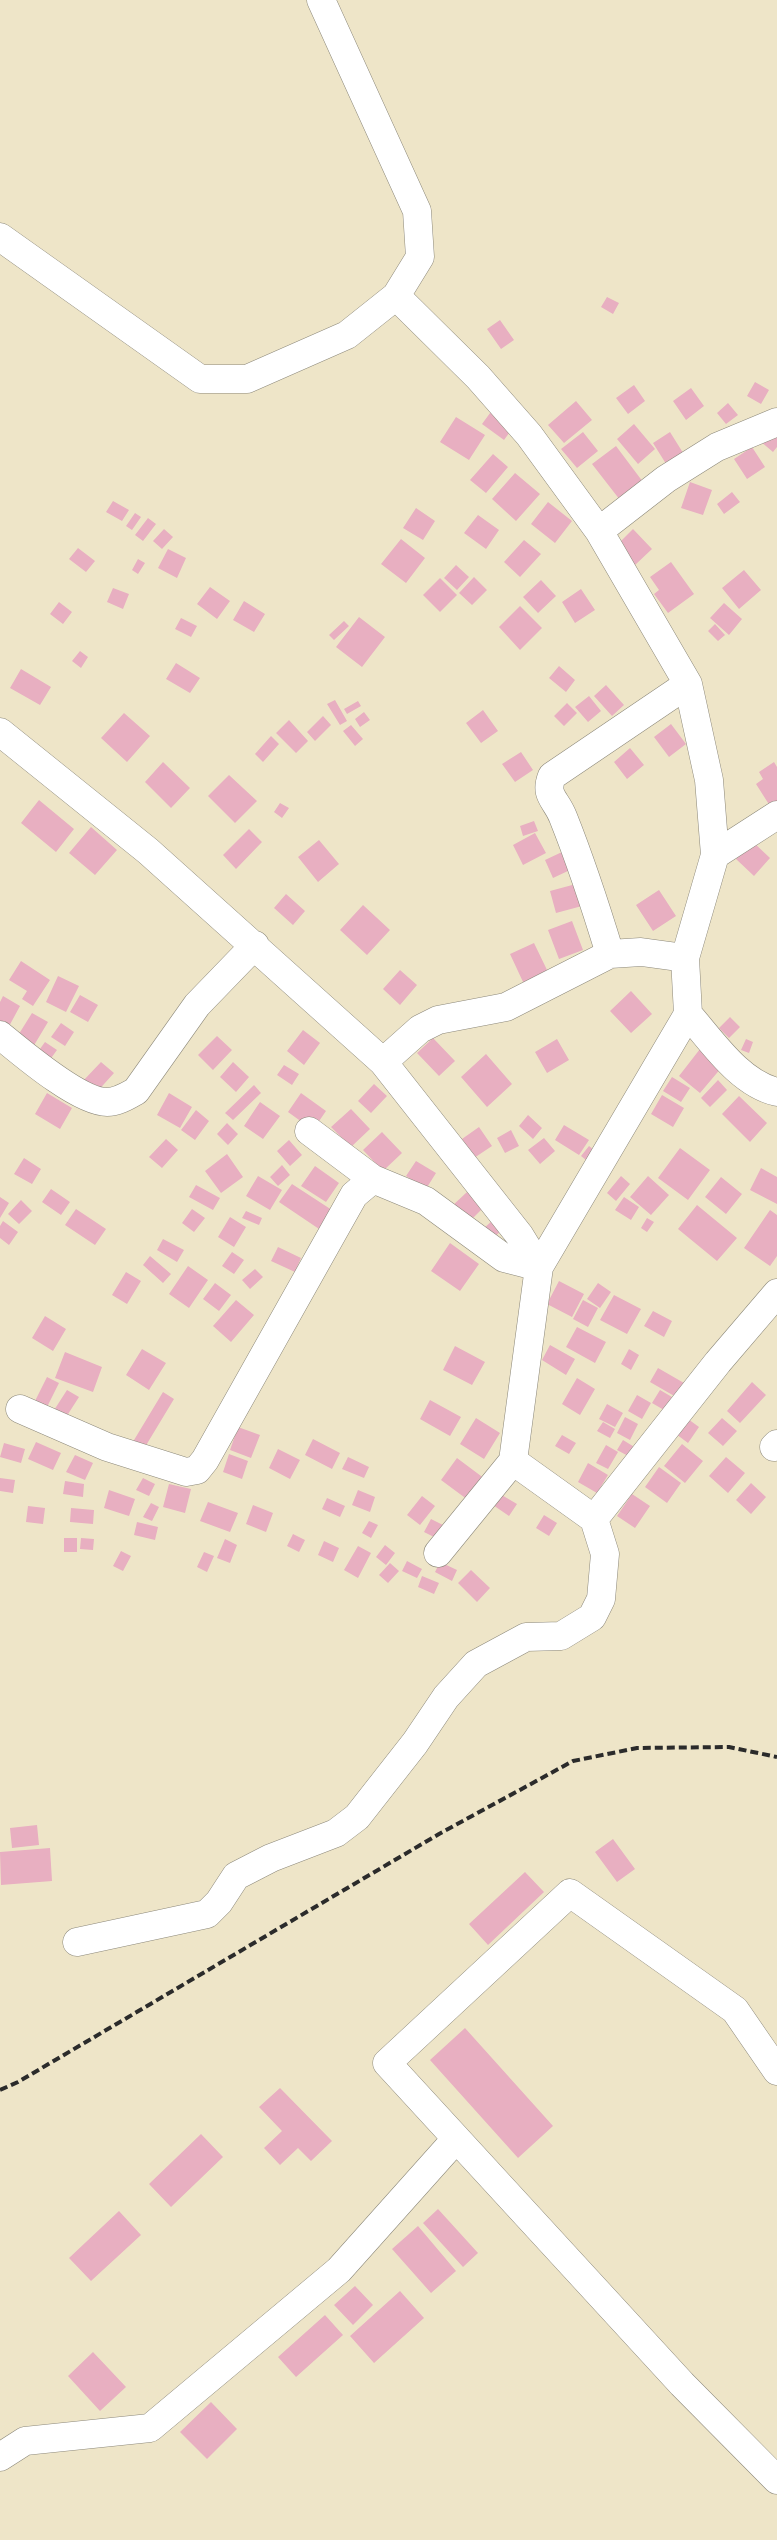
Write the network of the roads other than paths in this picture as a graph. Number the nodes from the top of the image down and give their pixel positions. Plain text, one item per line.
1 (321, 0) edge
2 (0, 238) edge
3 (396, 296) junction
4 (777, 422) edge
5 (599, 531) junction
6 (688, 684) junction
7 (0, 732) edge
8 (777, 815) edge
9 (716, 854) junction
10 (255, 946) junction
11 (610, 954) junction
12 (685, 958) junction
13 (688, 1014) junction
14 (0, 1034) edge
15 (383, 1062) junction
16 (777, 1092) edge
17 (309, 1131) dead end
18 (372, 1178) junction
19 (539, 1267) junction
20 (777, 1293) edge
21 (20, 1409) dead end
22 (513, 1461) junction
23 (594, 1519) junction
24 (438, 1553) dead end
25 (77, 1942) dead end
26 (777, 2071) edge
27 (456, 2139) junction
28 (0, 2456) edge
29 (777, 2480) edge

1 - 3 street
2 - 3 street
3 - 5 street
4 - 5 street
5 - 6 street
6 - 9 street
6 - 11 street
7 - 10 street
8 - 9 street
9 - 12 street
10 - 14 street
10 - 15 street
11 - 12 street
11 - 15 street
12 - 13 street
13 - 16 street
13 - 19 street
15 - 19 street
17 - 18 street
18 - 19 street
18 - 21 street
19 - 22 street
20 - 23 street
22 - 23 street
22 - 24 street
23 - 25 street
26 - 27 street
27 - 28 street
27 - 29 street

